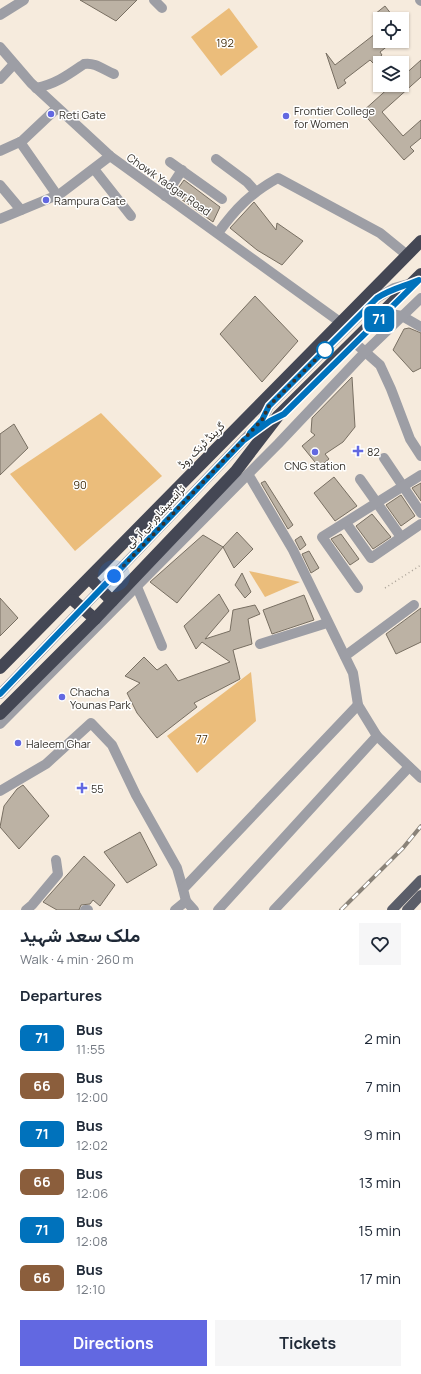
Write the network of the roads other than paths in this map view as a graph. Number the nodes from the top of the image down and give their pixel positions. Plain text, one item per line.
1 (24, 0) edge
2 (154, 0) edge
3 (162, 8) dead end
4 (0, 16) edge
5 (1, 51) edge
6 (14, 64) junction
7 (114, 74) dead end
8 (0, 79) edge
9 (36, 88) junction
10 (57, 108) junction
11 (20, 142) junction
12 (0, 151) edge
13 (110, 156) junction
14 (216, 160) dead end
15 (170, 162) dead end
16 (94, 169) junction
17 (182, 170) junction
18 (0, 185) edge
19 (256, 191) junction
20 (57, 195) junction
21 (165, 196) junction
22 (222, 199) dead end
23 (21, 210) junction
24 (131, 216) dead end
25 (0, 219) edge
26 (218, 233) junction
27 (421, 241) edge
28 (406, 255) junction
29 (420, 277) edge
30 (421, 298) edge
31 (385, 313) junction
32 (402, 316) junction
33 (340, 322) junction
34 (421, 327) edge
35 (355, 343) junction
36 (366, 351) junction
37 (244, 440) junction
38 (421, 456) edge
39 (384, 458) dead end
40 (248, 474) junction
41 (421, 475) edge
42 (360, 479) dead end
43 (403, 486) junction
44 (377, 503) junction
45 (421, 513) edge
46 (346, 523) junction
47 (421, 524) edge
48 (402, 537) junction
49 (90, 579) junction
50 (137, 587) junction
51 (358, 588) dead end
52 (72, 598) junction
53 (112, 601) junction
54 (414, 605) dead end
55 (95, 619) junction
56 (327, 623) junction
57 (260, 644) dead end
58 (162, 646) dead end
59 (345, 656) junction
60 (0, 668) edge
61 (0, 694) edge
62 (358, 705) junction
63 (0, 714) edge
64 (0, 724) edge
65 (377, 736) junction
66 (409, 766) junction
67 (421, 778) edge
68 (0, 791) edge
69 (56, 860) dead end
70 (421, 880) edge
71 (183, 889) junction
72 (421, 895) edge
73 (186, 901) junction
74 (26, 910) edge
75 (85, 910) edge
76 (88, 910) edge
77 (175, 910) edge
78 (194, 910) edge
79 (218, 910) edge
80 (274, 910) edge
81 (392, 910) edge
82 (407, 910) edge

1 - 4 street
2 - 3 street
5 - 6 street, Chowk Yadgar Road
6 - 8 street
6 - 9 street, Chowk Yadgar Road
7 - 9 street
9 - 10 street, Chowk Yadgar Road
10 - 11 street
10 - 13 street, Chowk Yadgar Road
11 - 12 street
11 - 20 street
13 - 16 street
13 - 21 street, Chowk Yadgar Road
14 - 19 street
15 - 17 street
16 - 20 street
16 - 24 street
17 - 21 street
17 - 22 street
18 - 23 street
19 - 26 street
19 - 28 street
20 - 23 street
21 - 26 street, Chowk Yadgar Road
23 - 25 street
26 - 33 street, Chowk Yadgar Road
27 - 28 highway, گرینڈ ٹرنک روڈ
28 - 33 highway, گرینڈ ٹرنک روڈ
29 - 31 street, ٹرانسپشاور بی آر ٹی
29 - 37 street, ٹرانسپشاور بی آر ٹی
29 - 53 highway, bridge
30 - 32 street
31 - 32 street
31 - 35 street, ٹرانسپشاور بی آر ٹی
32 - 34 street
32 - 36 street
33 - 49 highway, گرینڈ ٹرنک روڈ
35 - 36 street
35 - 37 street, ٹرانسپشاور بی آر ٹی
36 - 38 street
36 - 40 street
37 - 61 street, ٹرانسپشاور بی آر ٹی
39 - 43 street
40 - 50 street
40 - 56 street
41 - 43 street
42 - 44 street
43 - 44 street
43 - 45 street
44 - 46 street
44 - 48 street
46 - 48 street
46 - 51 street
47 - 48 street
49 - 52 highway, گرینڈ ٹرنک روڈ
49 - 53 highway, bridge
50 - 58 street
50 - 64 street
52 - 55 highway, bridge
52 - 60 highway, گرینڈ ٹرنک روڈ
53 - 55 highway, bridge
54 - 59 street
55 - 63 highway, bridge
56 - 57 street
56 - 59 street
59 - 62 street
62 - 65 street
62 - 71 street
65 - 66 street
65 - 79 street
66 - 67 street
66 - 80 street
68 - 71 street
69 - 74 street
70 - 81 main road
71 - 73 street
72 - 82 main road
73 - 77 street
73 - 78 street
75 - 76 street

